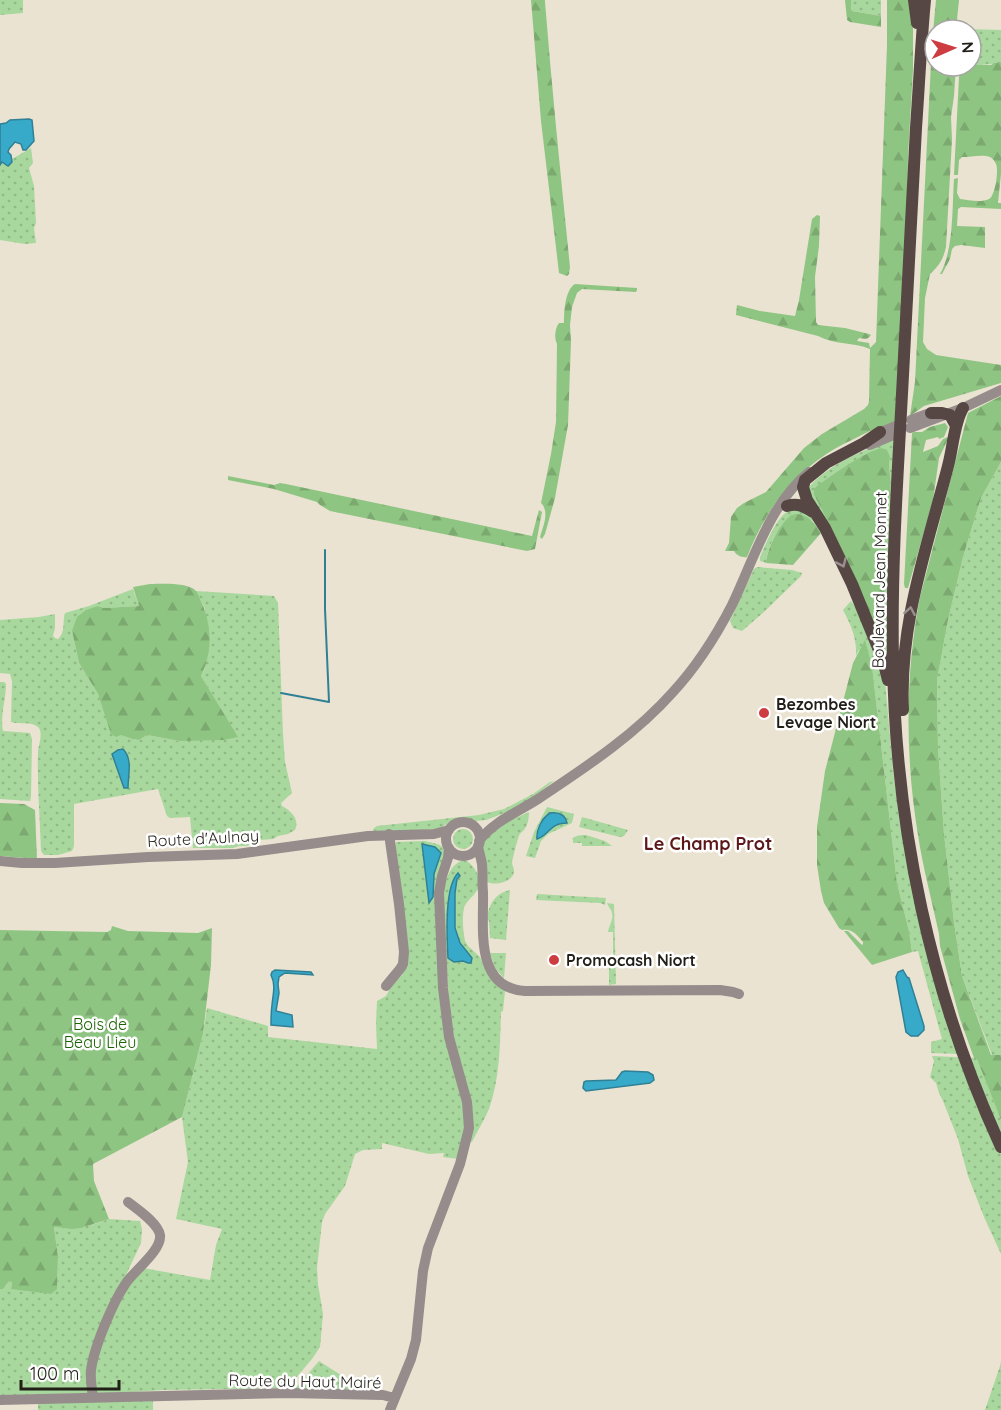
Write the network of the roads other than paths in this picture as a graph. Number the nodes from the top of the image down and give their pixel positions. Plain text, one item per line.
1 (914, 0) edge
2 (927, 0) edge
3 (912, 205) junction
4 (1001, 389) edge
5 (963, 408) junction
6 (931, 412) junction
7 (948, 414) junction
8 (956, 426) junction
9 (880, 432) junction
10 (803, 487) junction
11 (787, 506) junction
12 (814, 512) junction
13 (768, 526) junction
14 (898, 728) junction
15 (501, 821) junction
16 (473, 826) junction
17 (449, 830) junction
18 (389, 834) junction
19 (408, 835) junction
20 (479, 843) junction
21 (448, 847) junction
22 (463, 856) junction
23 (0, 861) edge
24 (482, 875) junction
25 (440, 883) junction
26 (386, 986) dead end
27 (739, 994) dead end
28 (1001, 1137) edge
29 (1001, 1147) edge
30 (128, 1202) dead end
31 (93, 1398) junction
32 (394, 1398) junction
33 (0, 1400) edge
34 (390, 1410) edge

1 - 3 main road
2 - 3 main road, Boulevard Jean Monnet
2 - 14 main road, Boulevard Jean Monnet
3 - 14 main road, Boulevard Jean Monnet
4 - 5 street
4 - 6 street
5 - 7 street
5 - 8 main road
6 - 7 main road
6 - 7 street
7 - 8 main road
14 -> 8 main road
9 - 10 main road
9 - 10 street
9 - 13 street
10 - 11 street
10 - 12 main road
11 - 12 main road
11 - 13 street
12 -> 14 main road
13 - 15 street
14 - 28 main road, Boulevard Jean Monnet
14 - 29 main road, Boulevard Jean Monnet
15 - 16 street
15 - 20 street
16 - 17 street
16 - 20 street
17 - 19 street, Route d'Aulnay
17 - 21 street
18 - 19 street, Route d'Aulnay
18 - 23 street, Route d'Aulnay
18 - 26 street
19 - 21 street, Route d'Aulnay
20 - 22 street
20 - 24 street
21 - 22 street
21 - 25 street
22 - 24 street
22 - 25 street
24 - 27 street
25 - 32 street
30 - 31 street
31 - 32 street, Route du Haut Mairé
31 - 33 street, Route du Haut Mairé
32 - 34 street

